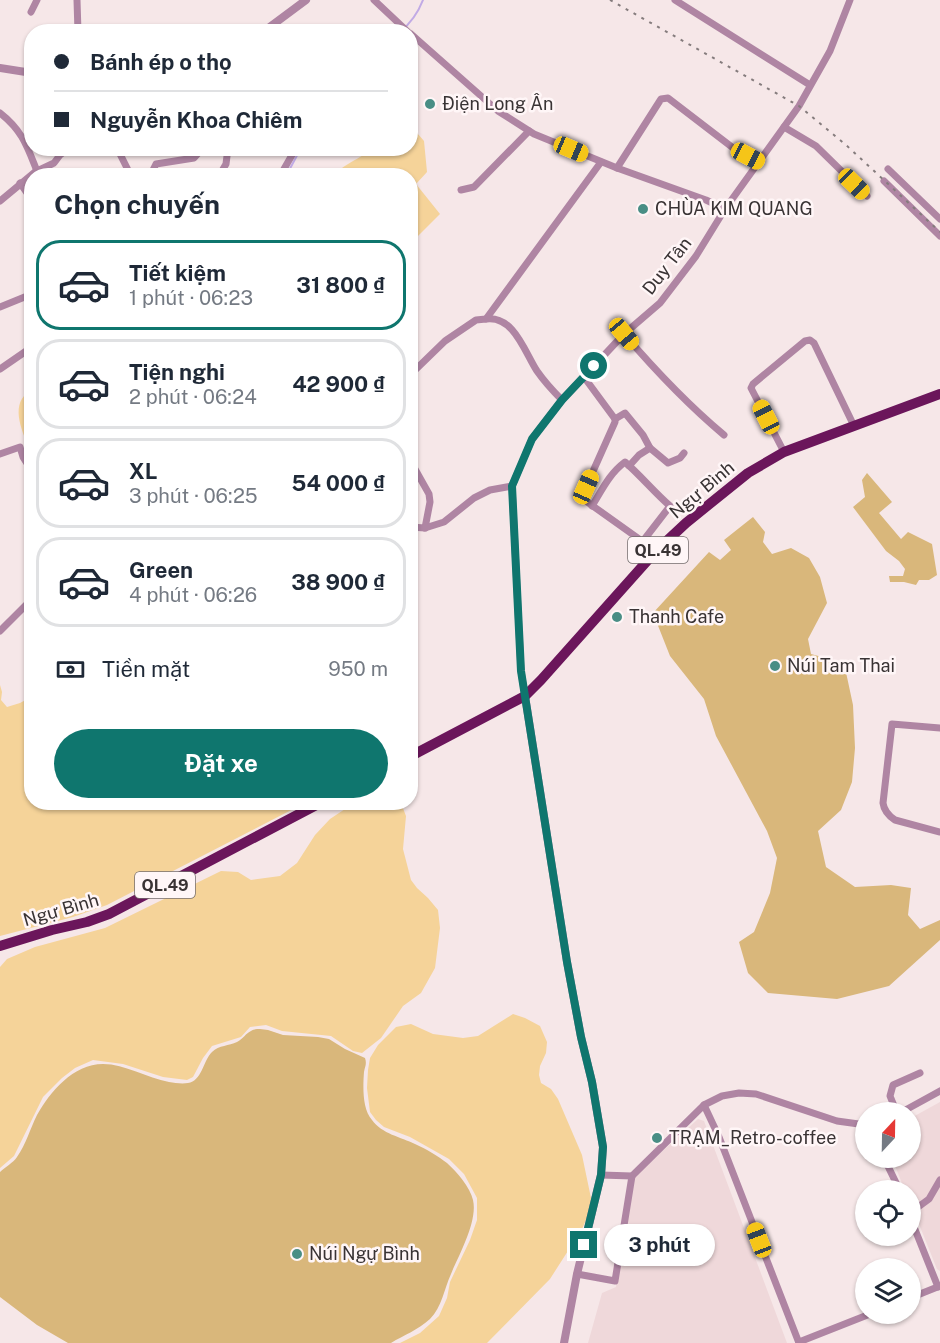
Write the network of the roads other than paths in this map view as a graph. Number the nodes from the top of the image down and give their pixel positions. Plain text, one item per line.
1 (37, 0) edge
2 (77, 0) edge
3 (306, 0) edge
4 (374, 0) edge
5 (675, 0) edge
6 (850, 0) edge
7 (31, 12) dead end
8 (78, 24) edge
9 (273, 24) edge
10 (400, 24) edge
11 (418, 40) edge
12 (0, 68) edge
13 (24, 72) edge
14 (810, 85) junction
15 (0, 113) edge
16 (784, 127) junction
17 (529, 131) junction
18 (24, 140) edge
19 (59, 156) edge
20 (196, 156) edge
21 (601, 162) junction
22 (759, 162) junction
23 (43, 168) edge
24 (154, 168) edge
25 (616, 168) junction
26 (888, 169) dead end
27 (24, 180) edge
28 (884, 181) dead end
29 (20, 183) junction
30 (24, 189) edge
31 (461, 190) dead end
32 (867, 196) dead end
33 (0, 201) edge
34 (725, 209) junction
35 (940, 219) edge
36 (940, 236) edge
37 (24, 297) edge
38 (0, 307) edge
39 (486, 319) junction
40 (624, 334) junction
41 (24, 352) edge
42 (418, 367) edge
43 (0, 369) edge
44 (584, 376) junction
45 (940, 394) edge
46 (562, 400) junction
47 (615, 419) junction
48 (854, 426) junction
49 (724, 435) dead end
50 (650, 448) junction
51 (784, 452) junction
52 (684, 453) dead end
53 (0, 454) edge
54 (24, 459) edge
55 (629, 466) junction
56 (418, 474) edge
57 (512, 486) junction
58 (592, 506) junction
59 (418, 528) edge
60 (425, 528) junction
61 (643, 541) junction
62 (656, 551) junction
63 (24, 605) edge
64 (0, 632) edge
65 (525, 696) junction
66 (940, 728) edge
67 (418, 752) edge
68 (307, 810) edge
69 (940, 832) edge
70 (0, 946) edge
71 (920, 1073) dead end
72 (940, 1091) edge
73 (893, 1102) edge
74 (919, 1102) edge
75 (704, 1105) junction
76 (855, 1123) edge
77 (601, 1175) junction
78 (632, 1176) junction
79 (940, 1180) edge
80 (921, 1206) edge
81 (921, 1242) edge
82 (577, 1274) junction
83 (939, 1287) edge
84 (921, 1294) edge
85 (855, 1320) edge
86 (564, 1343) edge
87 (799, 1343) edge

1 - 7 street
2 - 8 street
3 - 9 street
4 - 10 street
5 - 14 street
6 - 14 street, Duy Tân
11 - 17 street
12 - 13 street
14 - 16 street, Duy Tân
15 - 18 street
16 - 22 street, Duy Tân
16 - 32 street
17 - 21 street
17 - 31 street
19 - 23 street
20 - 24 street
21 - 25 street
21 - 39 street
22 - 25 street
22 - 34 street, Duy Tân
25 - 34 street
26 - 35 street
27 - 29 street
28 - 36 street
29 - 30 street
29 - 33 street
34 - 40 street, Duy Tân
37 - 38 street
39 - 42 street
39 - 46 street
40 - 44 street, Duy Tân
40 - 49 street
41 - 43 street
44 - 46 street, Duy Tân
44 - 47 street
45 - 48 highway, Ngự Bình / QL.49
46 - 57 street, Duy Tân
47 - 50 street
47 - 58 street
48 - 51 highway, Ngự Bình / QL.49
48 - 51 street
50 - 52 street
50 - 55 street
51 - 62 highway, Ngự Bình / QL.49
53 - 54 street
55 - 58 street
55 - 61 street
56 - 60 street
57 - 60 street
57 - 65 street, Duy Tân
58 - 61 street
59 - 60 street
61 - 62 street
62 - 65 highway, Ngự Bình / QL.49
63 - 64 street
65 - 67 highway, Ngự Bình / QL.49
65 - 77 street
66 - 69 street
68 - 70 highway, Ngự Bình / QL.49
71 - 73 street
72 - 74 street
75 - 76 street
75 - 78 street
75 - 87 street
77 - 78 street
77 - 82 street
78 - 82 street
79 - 80 street
81 - 83 street
82 - 86 street
83 - 84 street
85 - 87 street

